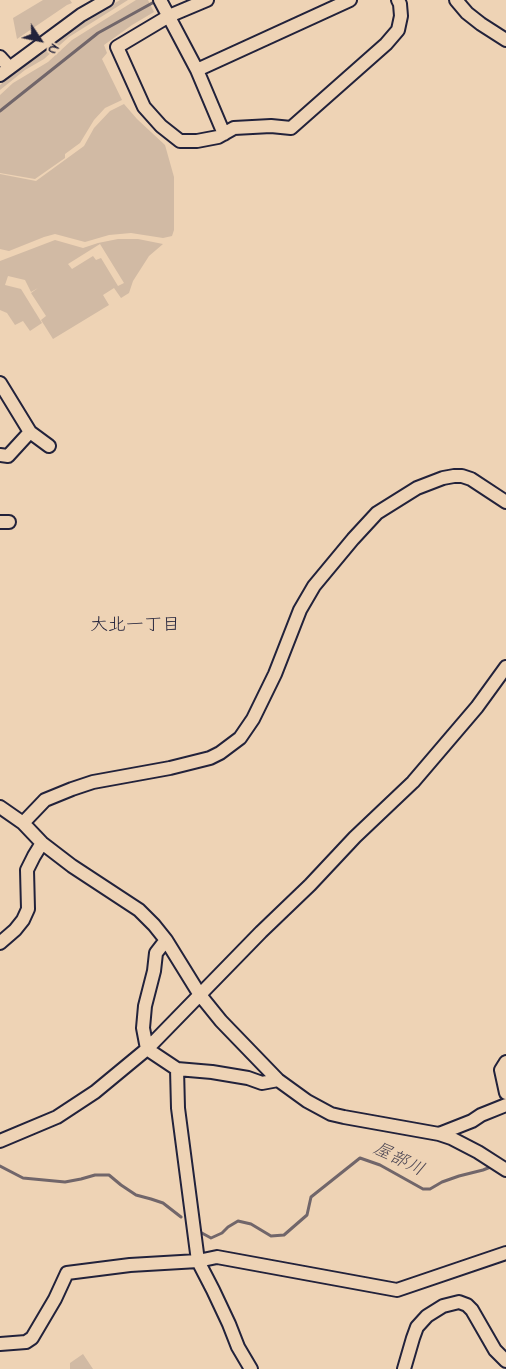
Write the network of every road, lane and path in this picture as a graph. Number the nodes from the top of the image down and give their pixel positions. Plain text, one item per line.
1 (107, 0) edge
2 (207, 0) edge
3 (350, 0) edge
4 (398, 0) edge
5 (456, 0) edge
6 (164, 7) edge
7 (506, 40) edge
8 (0, 57) edge
9 (196, 70) junction
10 (5, 72) edge
11 (224, 134) junction
12 (0, 383) edge
13 (30, 432) junction
14 (49, 446) dead end
15 (0, 455) edge
16 (506, 502) edge
17 (506, 667) edge
18 (0, 807) edge
19 (23, 823) junction
20 (42, 843) junction
21 (166, 940) junction
22 (0, 943) edge
23 (200, 995) junction
24 (147, 1049) junction
25 (506, 1062) edge
26 (177, 1069) junction
27 (278, 1080) junction
28 (506, 1092) edge
29 (506, 1105) edge
30 (439, 1134) junction
31 (0, 1141) edge
32 (505, 1169) edge
33 (506, 1253) edge
34 (198, 1261) junction
35 (0, 1344) edge
36 (506, 1361) edge
37 (251, 1369) edge
38 (404, 1369) edge

1 - 10 street
2 - 6 street
3 - 9 street
4 - 11 street
5 - 7 street
6 - 9 street
6 - 11 street
8 - 10 street
9 - 11 street
12 - 13 street
13 - 14 street
13 - 15 street
16 - 19 street
17 - 23 street
18 - 19 street
19 - 20 street
20 - 21 street
20 - 22 street
21 - 23 street
21 - 24 street
23 - 24 street
23 - 27 street
24 - 26 street
24 - 31 street
25 - 28 street
26 - 27 street
26 - 34 street
27 - 30 street
29 - 30 street
30 - 32 street
33 - 34 street
34 - 35 street
34 - 37 street
36 - 38 street

